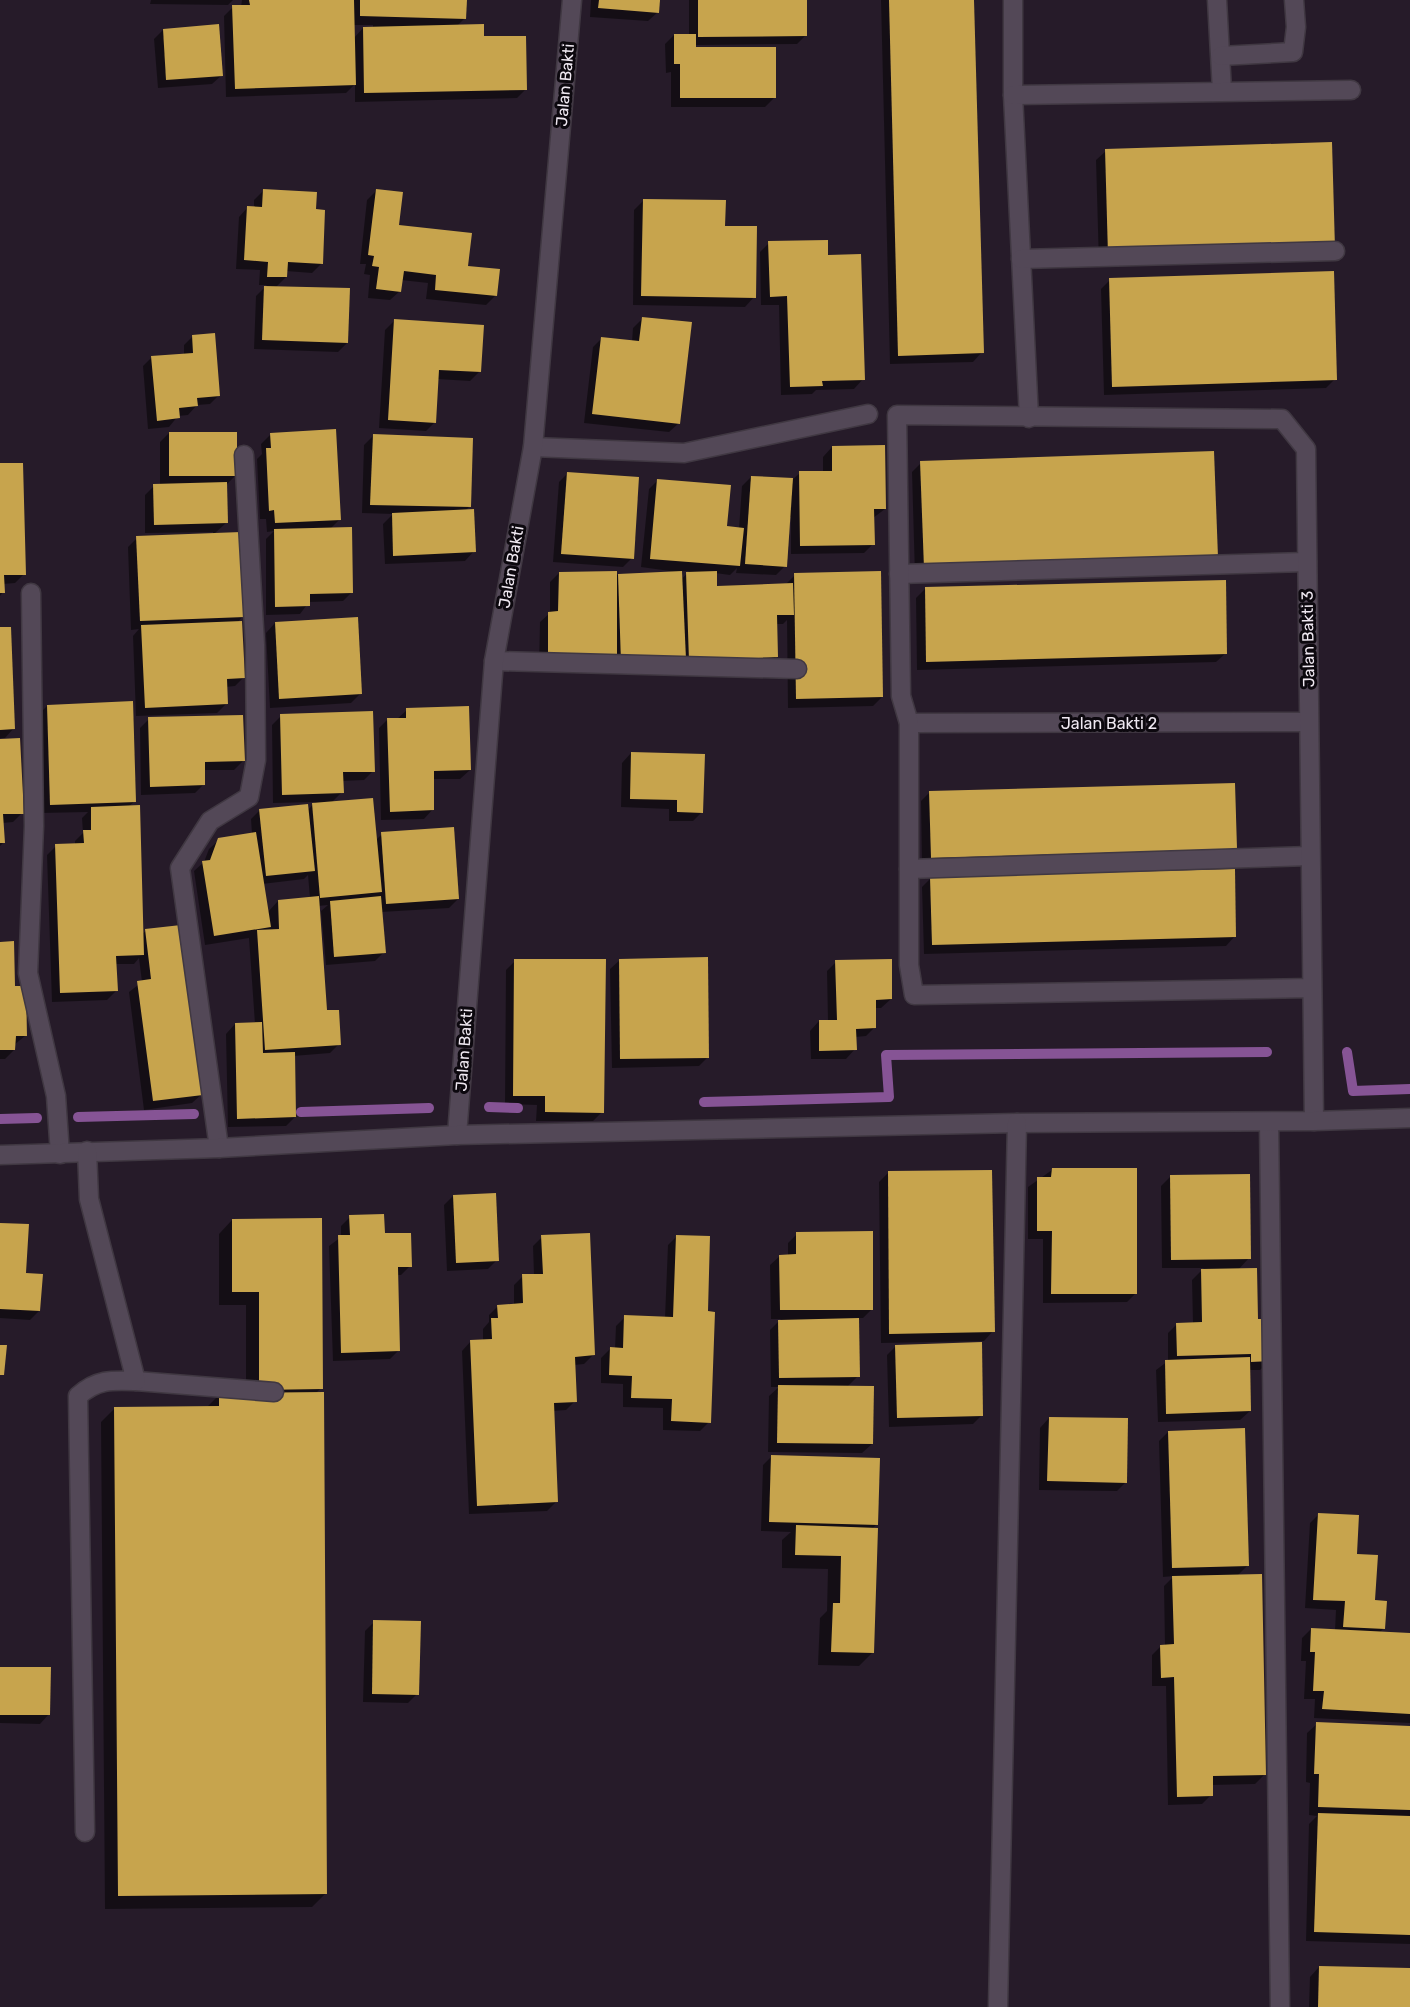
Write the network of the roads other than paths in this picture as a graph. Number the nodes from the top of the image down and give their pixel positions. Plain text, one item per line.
1 (572, 0) edge
2 (1013, 0) edge
3 (1217, 0) edge
4 (1294, 0) edge
5 (1221, 56) junction
6 (1351, 90) dead end
7 (1222, 91) junction
8 (1013, 94) junction
9 (1335, 251) dead end
10 (1021, 259) junction
11 (868, 414) dead end
12 (1029, 418) junction
13 (533, 447) junction
14 (244, 455) dead end
15 (1307, 562) junction
16 (899, 574) junction
17 (31, 593) dead end
18 (494, 661) junction
19 (797, 669) dead end
20 (1308, 722) junction
21 (909, 723) junction
22 (1310, 856) junction
23 (909, 869) junction
24 (1311, 987) junction
25 (1410, 1118) edge
26 (1314, 1121) junction
27 (1269, 1122) junction
28 (1017, 1123) junction
29 (457, 1135) junction
30 (219, 1148) junction
31 (87, 1151) junction
32 (60, 1154) junction
33 (0, 1155) edge
34 (136, 1381) junction
35 (274, 1392) dead end
36 (85, 1832) dead end
37 (998, 2007) edge
38 (1280, 2007) edge

1 - 13 street, Jalan Bakti
2 - 8 street
3 - 5 street
4 - 5 street
5 - 7 street
6 - 7 street
7 - 8 street
8 - 10 street
9 - 10 street
10 - 12 street
11 - 13 street
12 - 15 street, Jalan Bakti 3
12 - 16 street
13 - 18 street, Jalan Bakti
14 - 30 street
15 - 16 street
15 - 20 street, Jalan Bakti 3
16 - 21 street
17 - 32 street
18 - 19 street
18 - 29 street, Jalan Bakti
20 - 21 street, Jalan Bakti 2
20 - 22 street, Jalan Bakti 3
21 - 23 street
22 - 23 street
22 - 24 street, Jalan Bakti 3
23 - 24 street
24 - 26 street, Jalan Bakti 3
25 - 26 street
26 - 27 street
27 - 28 street
27 - 38 street
28 - 29 street
28 - 37 street
29 - 30 street
30 - 31 street
31 - 32 street
31 - 34 street
32 - 33 street
34 - 35 street
34 - 36 street

